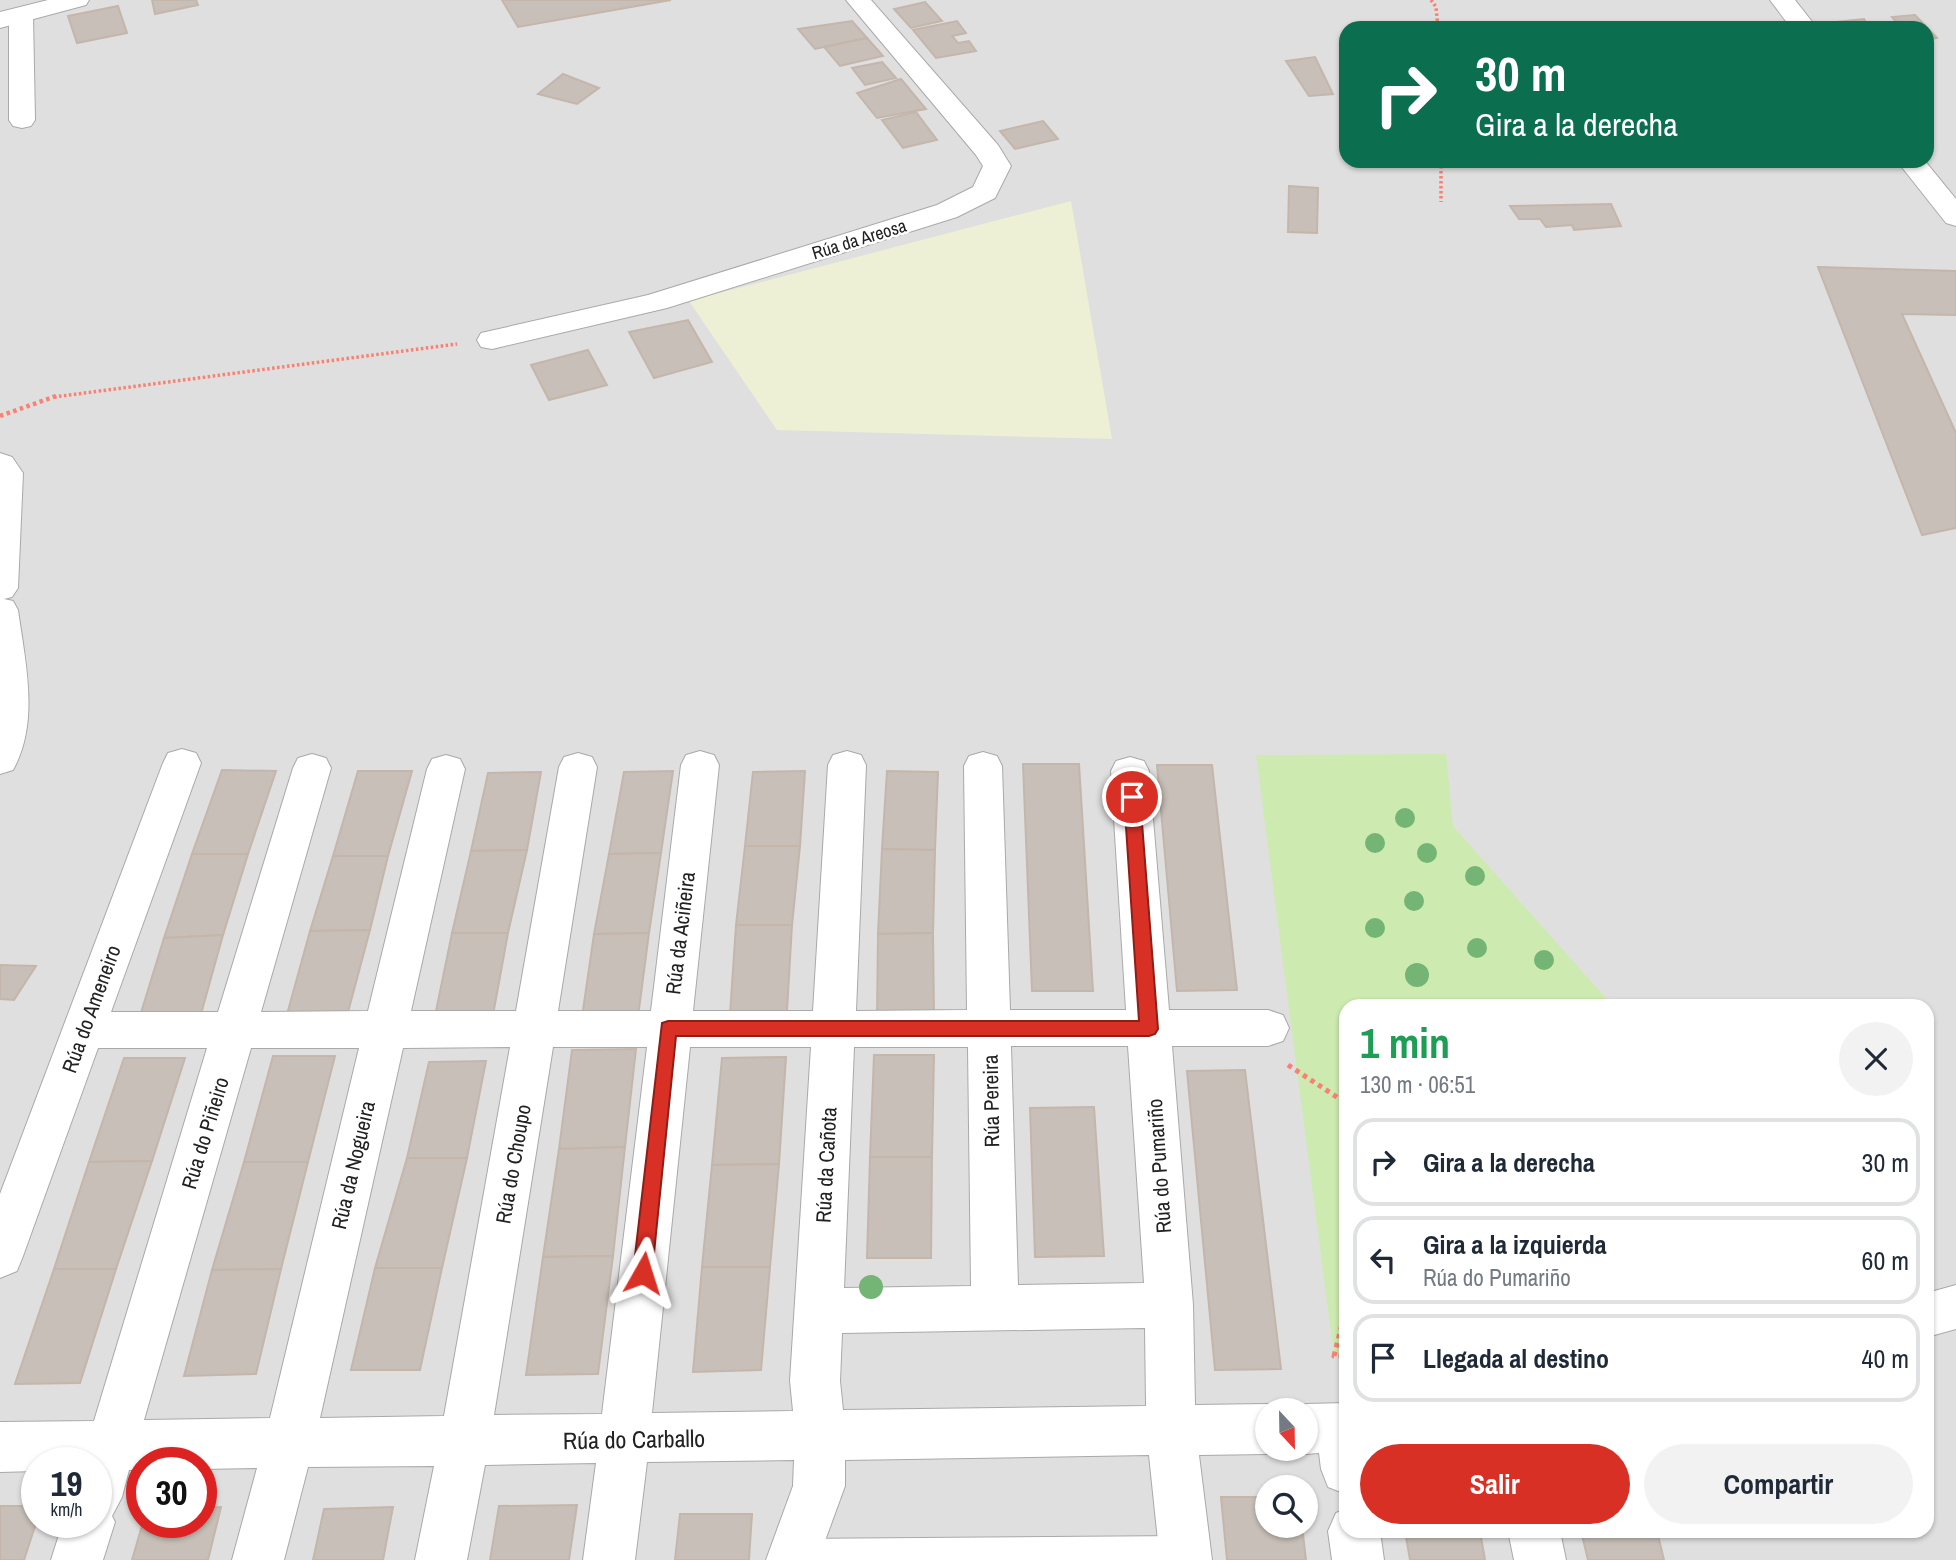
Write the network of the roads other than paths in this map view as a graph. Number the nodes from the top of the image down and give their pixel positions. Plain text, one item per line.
1 (77, 0) edge
2 (858, 0) edge
3 (1782, 0) edge
4 (10, 18) edge
5 (1798, 21) edge
6 (22, 120) dead end
7 (1917, 168) edge
8 (1956, 217) edge
9 (492, 340) road end
10 (0, 464) edge
11 (0, 588) edge
12 (0, 610) edge
13 (0, 760) edge
14 (182, 763) dead end
15 (700, 765) dead end
16 (847, 765) dead end
17 (983, 766) dead end
18 (578, 767) dead end
19 (312, 768) dead end
20 (446, 769) dead end
21 (1130, 771) dead end
22 (834, 1027) junction
23 (990, 1027) junction
24 (668, 1028) junction
25 (1268, 1028) road end
26 (384, 1029) junction
27 (536, 1029) junction
28 (1149, 1029) junction
29 (83, 1030) junction
30 (236, 1030) junction
31 (0, 1256) edge
32 (1169, 1305) junction
33 (1956, 1307) edge
34 (995, 1310) junction
35 (818, 1311) junction
36 (1934, 1313) edge
37 (1255, 1429) edge
38 (1171, 1431) junction
39 (820, 1436) junction
40 (625, 1439) junction
41 (465, 1441) junction
42 (289, 1443) junction
43 (113, 1445) junction
44 (0, 1447) edge
45 (112, 1448) edge
46 (84, 1538) edge
47 (1355, 1538) edge
48 (1535, 1538) edge
49 (1185, 1557) edge
50 (792, 1558) edge
51 (77, 1560) edge
52 (258, 1560) edge
53 (441, 1560) edge
54 (609, 1560) edge
55 (1358, 1560) edge
56 (1540, 1560) edge

1 - 4 street
2 - 9 street, Rúa da Areosa
3 - 5 street
4 - 6 street
7 - 8 street
10 - 11 street
12 - 13 street
14 - 29 street, Rúa do Ameneiro
15 - 24 street, Rúa da Aciñeira
16 - 22 street, Rúa da Cañota
17 - 23 street, Rúa Pereira
18 - 27 street, Rúa do Choupo
19 - 30 street, Rúa do Piñeiro
20 - 26 street, Rúa da Nogueira
21 - 28 street, Rúa do Pumariño
22 - 23 street
22 - 24 street
22 - 35 street, Rúa da Cañota
23 - 28 street
23 - 34 street, Rúa Pereira
24 - 27 street
24 - 40 street, Rúa da Aciñeira
25 - 28 street
26 - 27 street
26 - 30 street
26 - 42 street, Rúa da Nogueira
27 - 41 street, Rúa do Choupo
28 - 32 street, Rúa do Pumariño
29 - 30 street
29 - 31 street, Rúa do Ameneiro
30 - 43 street, Rúa do Piñeiro
32 - 34 street
32 - 38 street, Rúa do Pumariño
33 - 36 street
34 - 35 street
35 - 39 street, Rúa da Cañota
37 - 38 street, Rúa do Carballo
38 - 39 street, Rúa do Carballo
38 - 49 street, Rúa do Pumariño
39 - 40 street, Rúa do Carballo
39 - 50 street, Rúa da Cañota
40 - 41 street, Rúa do Carballo
40 - 54 street, Rúa da Aciñeira
41 - 42 street, Rúa do Carballo
41 - 53 street, Rúa do Choupo
42 - 43 street, Rúa do Carballo
42 - 52 street, Rúa da Nogueira
43 - 44 street, Rúa do Carballo
43 - 45 street, Rúa do Piñeiro
46 - 51 street
47 - 55 street
48 - 56 street
49 - 50 lane

